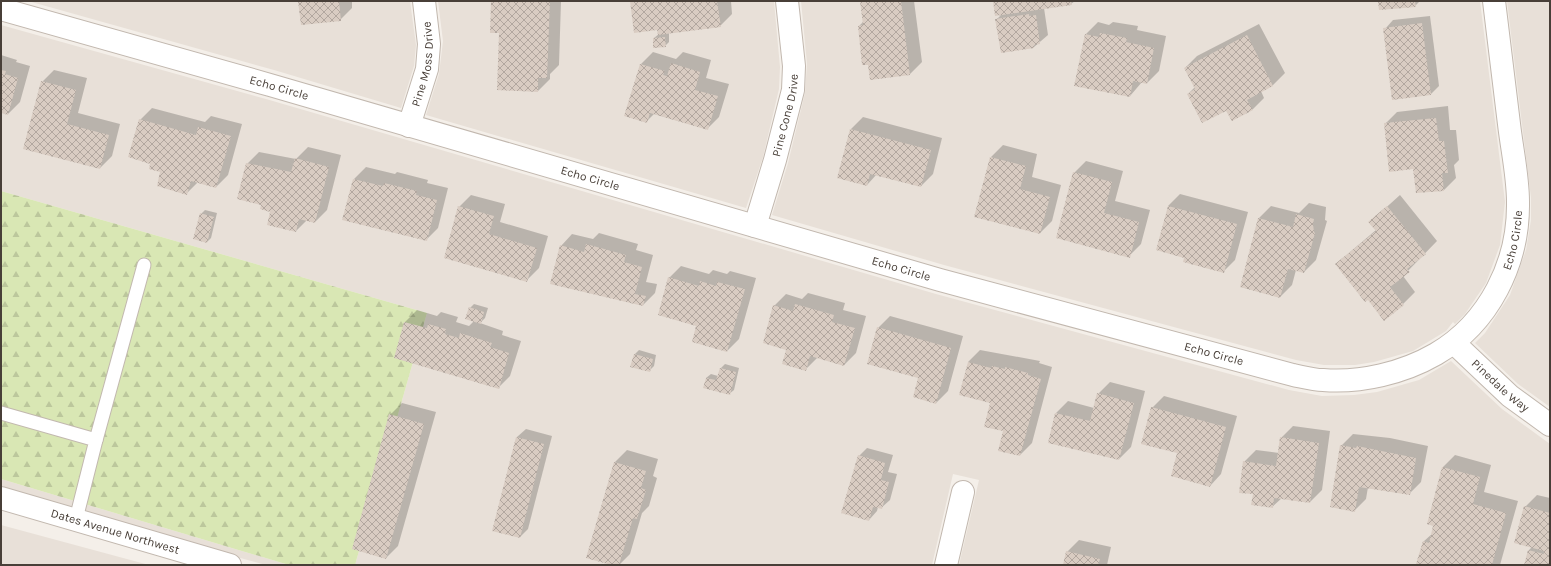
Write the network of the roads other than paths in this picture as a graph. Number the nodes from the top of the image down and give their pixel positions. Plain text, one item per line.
1 (424, 1) edge
2 (788, 1) edge
3 (1494, 1) edge
4 (1, 9) edge
5 (409, 126) junction
6 (755, 226) junction
7 (144, 265) dead end
8 (1454, 343) junction
9 (1, 413) edge
10 (1550, 425) edge
11 (96, 440) junction
12 (963, 492) dead end
13 (1, 498) edge
14 (76, 519) junction
15 (230, 565) edge
16 (946, 565) edge

1 - 5 street, Pine Moss Drive
2 - 6 street, Pine Cone Drive
3 - 8 street, Echo Circle
4 - 5 street, Echo Circle
5 - 6 street, Echo Circle
6 - 8 street, Echo Circle
7 - 11 lane
8 - 10 street, Pinedale Way
9 - 11 lane
11 - 14 lane
12 - 16 street
13 - 14 street, Dates Avenue Northwest
14 - 15 street, Dates Avenue Northwest

